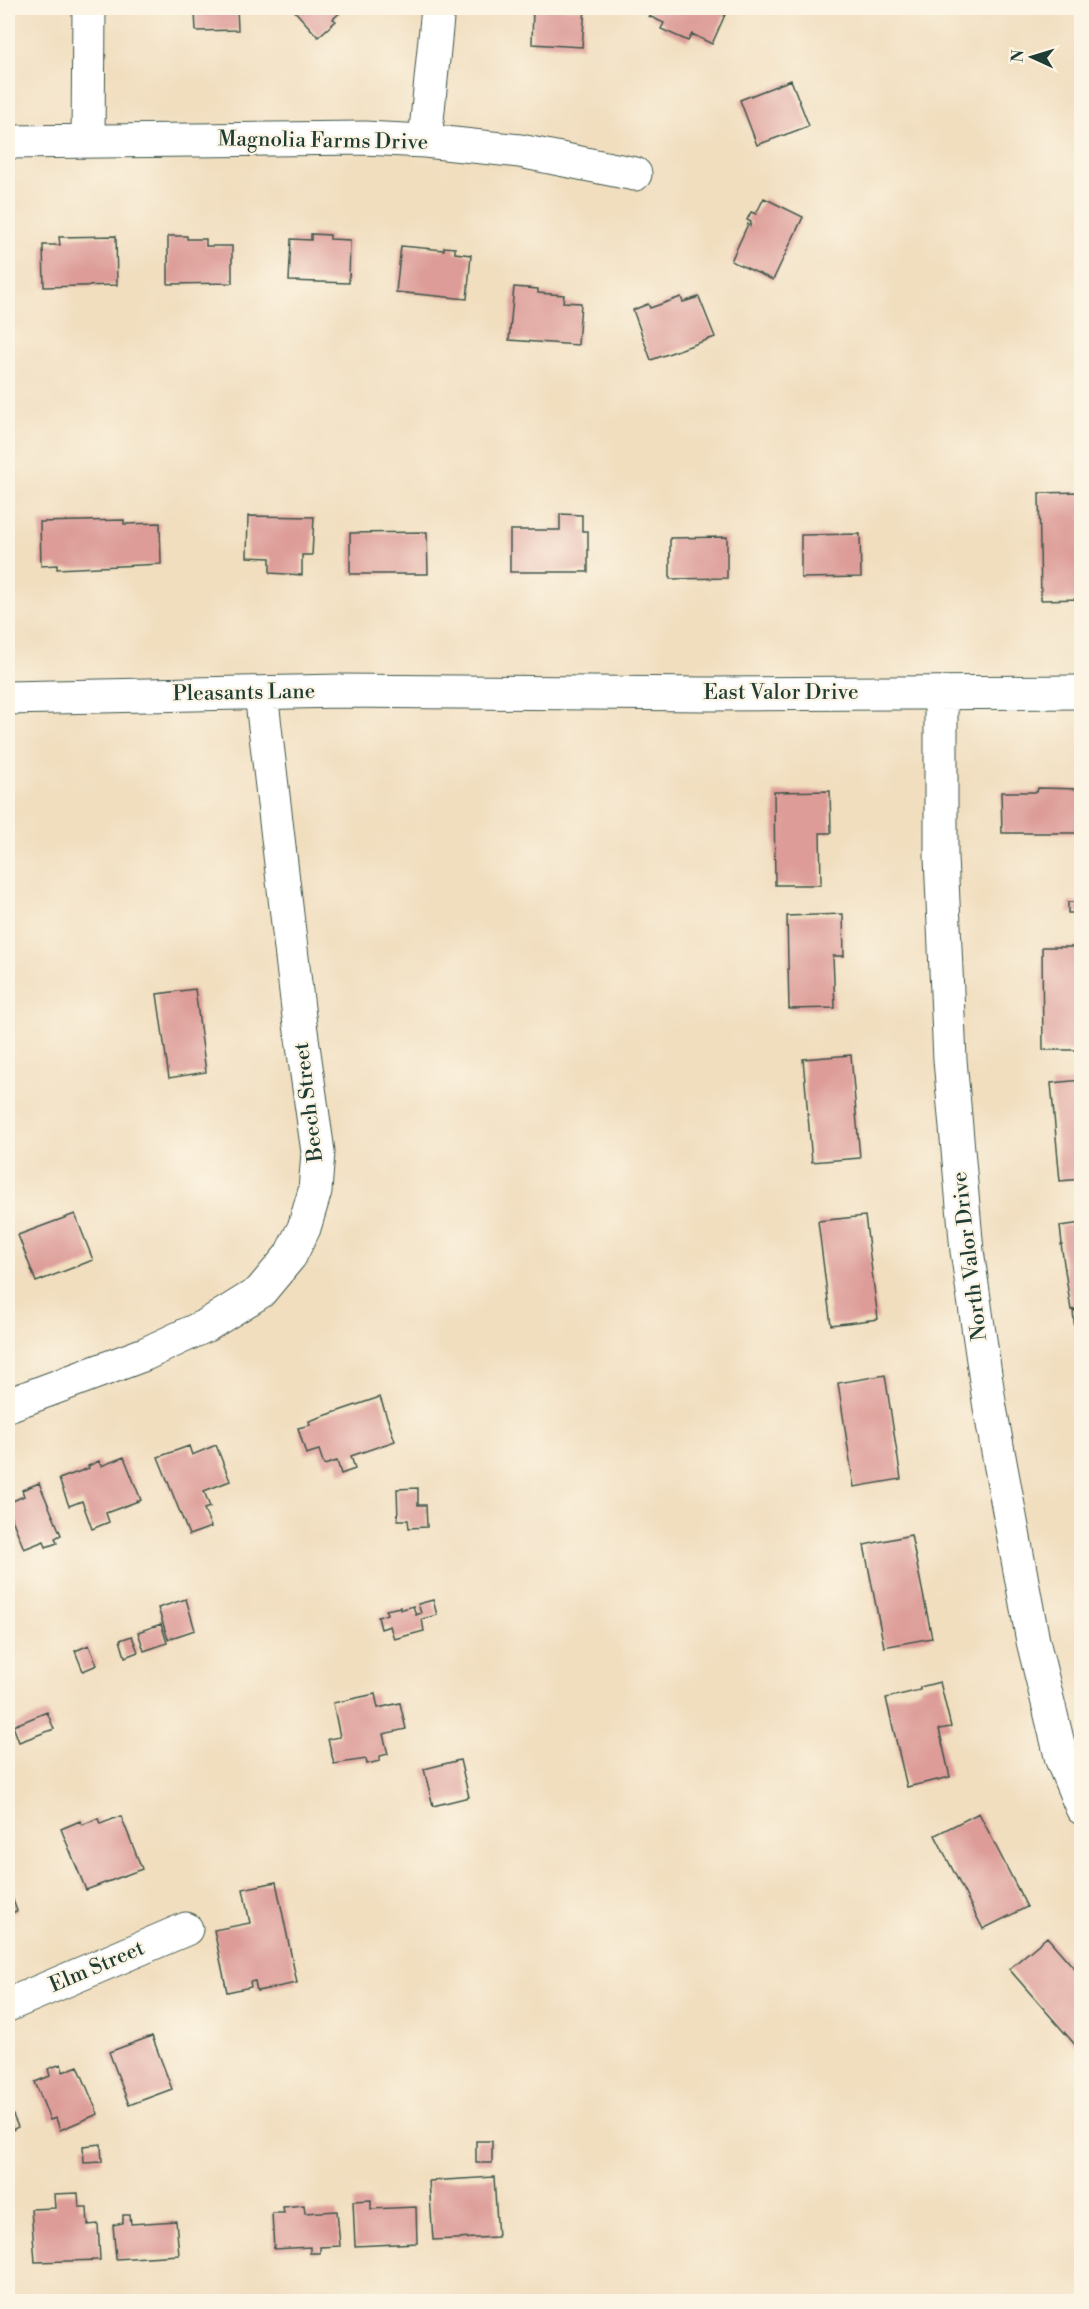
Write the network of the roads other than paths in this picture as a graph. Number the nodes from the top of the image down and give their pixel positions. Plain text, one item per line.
1 (89, 8) edge
2 (438, 8) edge
3 (88, 141) junction
4 (425, 141) junction
5 (8, 142) edge
6 (635, 174) dead end
7 (480, 692) joint
8 (1082, 692) edge
9 (261, 693) junction
10 (941, 693) junction
11 (8, 698) edge
12 (8, 1405) edge
13 (1082, 1808) edge
14 (186, 1929) dead end
15 (8, 2006) edge

1 - 3 street
2 - 4 street
3 - 4 street, Magnolia Farms Drive
3 - 5 street, Magnolia Farms Drive
4 - 6 street, Magnolia Farms Drive
7 - 9 street, Pleasants Lane
7 - 10 street, East Valor Drive
8 - 10 street, East Valor Drive
9 - 11 street, Pleasants Lane
9 - 12 street, Beech Street
10 - 13 street, North Valor Drive
14 - 15 street, Elm Street

